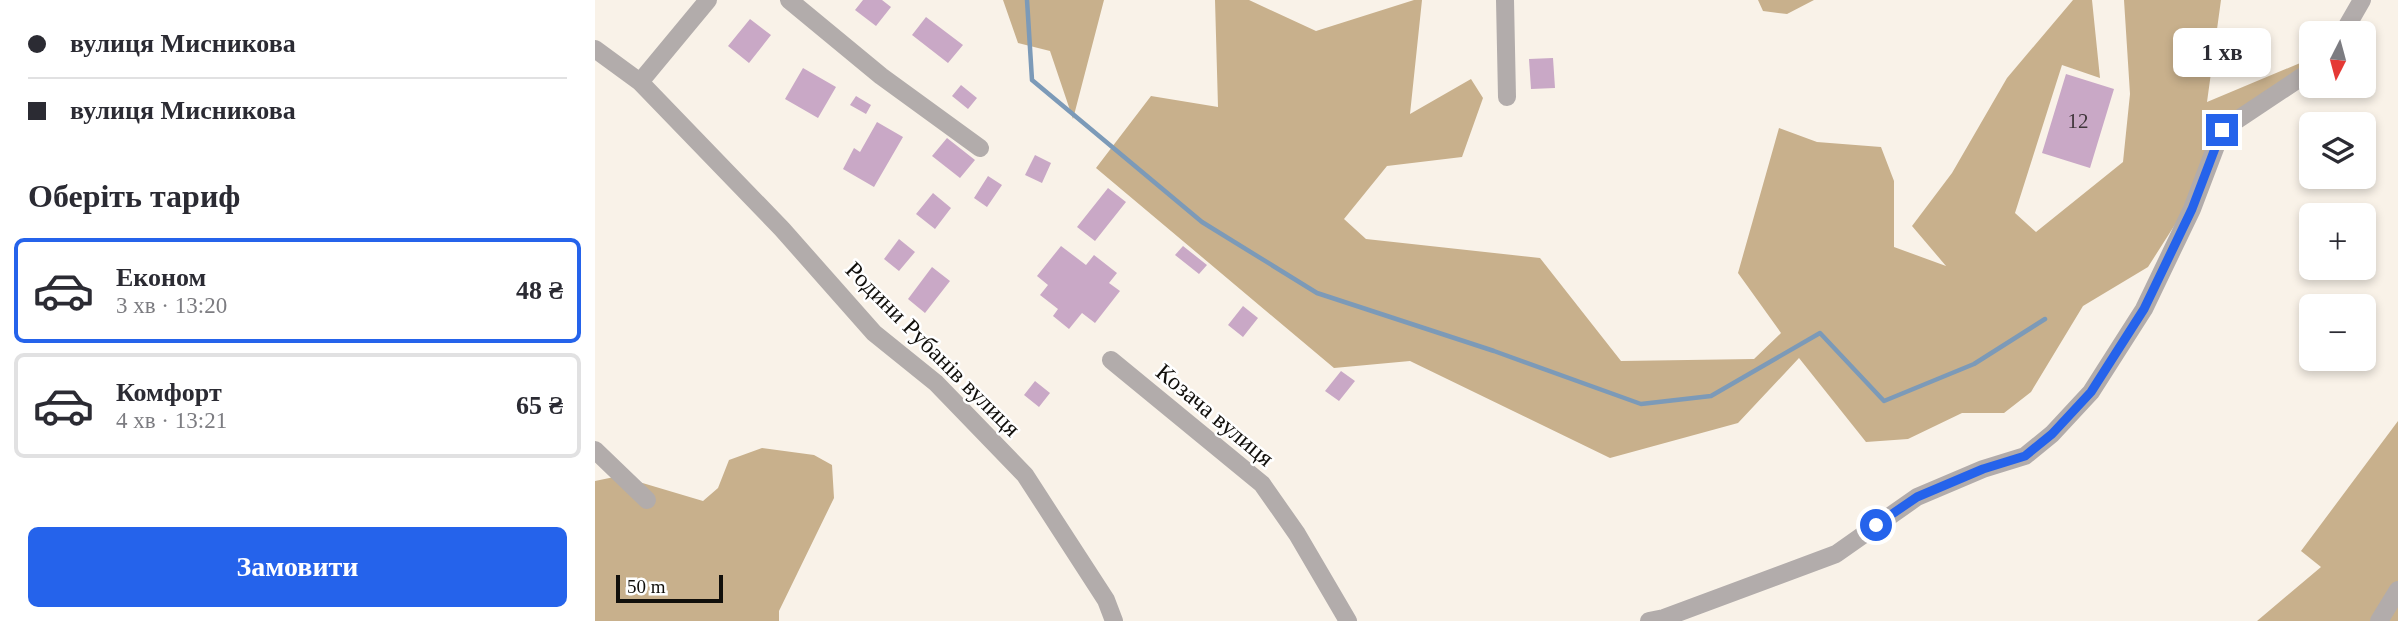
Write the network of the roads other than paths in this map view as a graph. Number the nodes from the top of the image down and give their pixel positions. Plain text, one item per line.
1 (708, 0) edge
2 (789, 0) edge
3 (1504, 0) edge
4 (2362, 0) edge
5 (2350, 21) edge
6 (595, 49) edge
7 (2299, 79) edge
8 (640, 82) junction
9 (1507, 97) dead end
10 (980, 148) dead end
11 (1111, 360) dead end
12 (595, 450) edge
13 (647, 500) dead end
14 (2398, 590) edge
15 (1114, 621) edge
16 (1347, 621) edge
17 (1649, 621) edge
18 (2379, 621) edge

1 - 8 street
2 - 10 street
3 - 9 street
4 - 5 street
6 - 8 street, Родини Рубанів вулиця
7 - 17 street
8 - 15 street, Родини Рубанів вулиця
11 - 16 street, Козача вулиця
12 - 13 street
14 - 18 street

